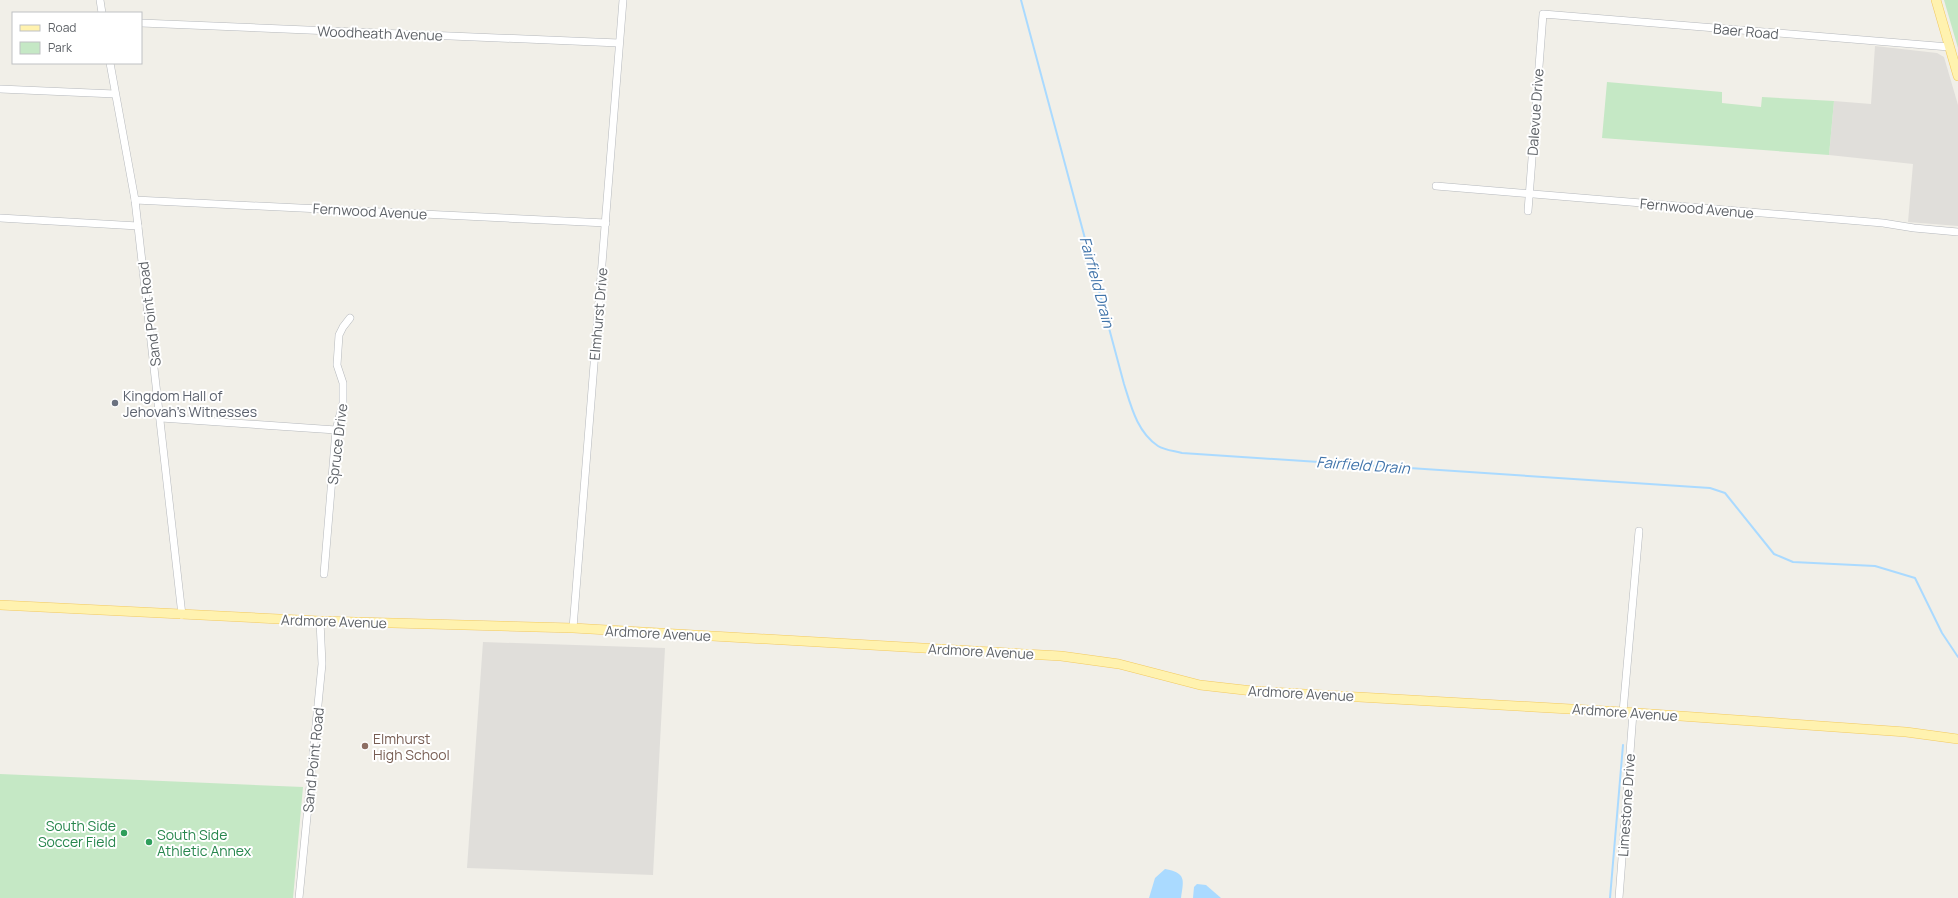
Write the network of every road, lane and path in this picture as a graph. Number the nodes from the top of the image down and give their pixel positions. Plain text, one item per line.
1 (100, 0) edge
2 (623, 0) edge
3 (1936, 0) edge
4 (102, 12) edge
5 (1543, 14) joint
6 (142, 23) edge
7 (619, 43) junction
8 (1949, 47) junction
9 (110, 64) edge
10 (1958, 76) edge
11 (0, 89) edge
12 (115, 94) junction
13 (1436, 186) dead end
14 (1529, 194) junction
15 (135, 200) junction
16 (1528, 211) dead end
17 (0, 218) edge
18 (606, 223) junction
19 (138, 226) junction
20 (1958, 232) edge
21 (350, 318) dead end
22 (161, 418) junction
23 (336, 430) junction
24 (1639, 531) dead end
25 (324, 574) dead end
26 (0, 605) edge
27 (182, 615) junction
28 (320, 621) junction
29 (573, 628) junction
30 (1623, 712) junction
31 (1633, 713) junction
32 (1958, 740) edge
33 (299, 898) edge
34 (1619, 898) edge

1 - 4 street
2 - 7 street, Elmhurst Drive
3 - 8 main road
5 - 8 street, Baer Road
5 - 14 street, Dalevue Drive
6 - 7 street, Woodheath Avenue
7 - 18 street, Elmhurst Drive
8 - 10 main road
9 - 12 street, Sand Point Road
11 - 12 street
12 - 15 street, Sand Point Road
13 - 14 street, Fernwood Avenue
14 - 16 street, Dalevue Drive
14 - 20 street, Fernwood Avenue
15 - 18 street, Fernwood Avenue
15 - 19 street, Sand Point Road
17 - 19 street
18 - 29 street, Elmhurst Drive
19 - 22 street, Sand Point Road
21 - 23 street, Spruce Drive
22 - 23 street
22 - 27 street, Sand Point Road
23 - 25 street, Spruce Drive
24 - 30 street
26 - 27 main road, Ardmore Avenue
27 - 28 main road, Ardmore Avenue
28 - 29 main road, Ardmore Avenue
28 - 33 street, Sand Point Road
29 - 30 main road, Ardmore Avenue
30 - 31 main road, Ardmore Avenue
31 - 32 main road, Ardmore Avenue
31 - 34 street, Limestone Drive

